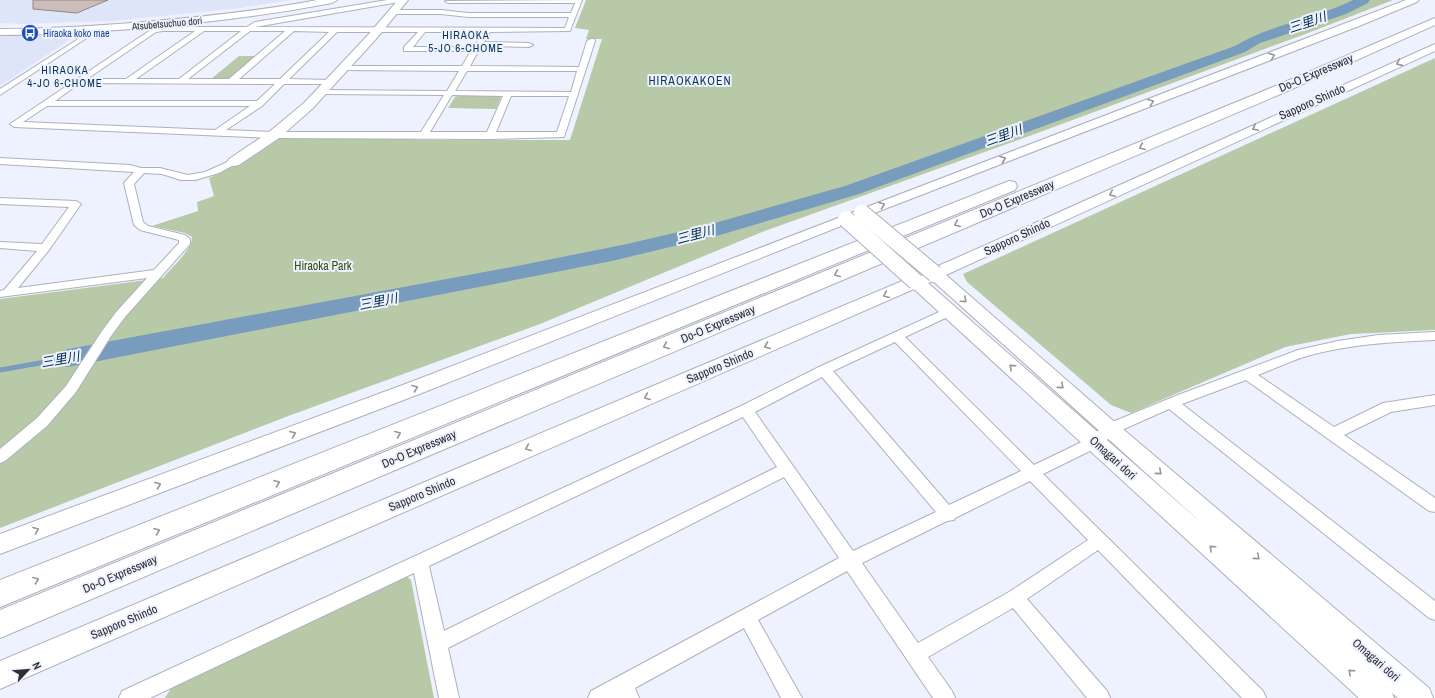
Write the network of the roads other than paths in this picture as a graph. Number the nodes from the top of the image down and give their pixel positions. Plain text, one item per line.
1 (311, 0) edge
2 (399, 0) edge
3 (403, 0) edge
4 (1414, 0) edge
5 (449, 1) edge
6 (579, 1) edge
7 (333, 5) edge
8 (1435, 10) edge
9 (393, 12) junction
10 (441, 12) junction
11 (492, 15) junction
12 (573, 15) junction
13 (1435, 21) edge
14 (0, 28) edge
15 (97, 29) junction
16 (203, 29) junction
17 (247, 29) junction
18 (291, 30) junction
19 (312, 30) junction
20 (335, 30) junction
21 (377, 30) junction
22 (422, 31) junction
23 (484, 31) junction
24 (0, 32) edge
25 (591, 41) dead end
26 (529, 45) dead end
27 (477, 47) junction
28 (1435, 47) edge
29 (343, 68) junction
30 (464, 69) junction
31 (582, 69) junction
32 (78, 81) junction
33 (128, 81) junction
34 (181, 81) junction
35 (231, 82) junction
36 (282, 82) junction
37 (331, 82) junction
38 (321, 92) junction
39 (0, 93) edge
40 (449, 93) junction
41 (508, 94) junction
42 (574, 94) junction
43 (45, 104) junction
44 (259, 104) junction
45 (218, 132) junction
46 (274, 134) junction
47 (424, 135) junction
48 (490, 136) junction
49 (0, 161) edge
50 (234, 162) joint
51 (140, 172) junction
52 (0, 201) edge
53 (854, 216) junction
54 (0, 245) edge
55 (45, 248) junction
56 (158, 273) junction
57 (926, 278) junction
58 (4, 294) edge
59 (950, 311) junction
60 (896, 336) junction
61 (1435, 336) edge
62 (824, 370) junction
63 (1246, 374) junction
64 (1435, 400) edge
65 (1172, 404) junction
66 (746, 410) junction
67 (1333, 434) junction
68 (1102, 436) junction
69 (0, 457) edge
70 (786, 469) junction
71 (1031, 473) junction
72 (1434, 505) edge
73 (948, 515) junction
74 (1099, 541) junction
75 (0, 544) edge
76 (850, 561) junction
77 (420, 562) junction
78 (0, 594) edge
79 (1015, 598) junction
80 (1435, 612) edge
81 (747, 617) junction
82 (0, 624) edge
83 (438, 643) junction
84 (915, 655) junction
85 (0, 675) edge
86 (626, 691) edge
87 (140, 696) edge
88 (449, 698) edge
89 (598, 698) edge
90 (792, 698) edge
91 (944, 698) edge
92 (1100, 698) edge
93 (1256, 698) edge
94 (1380, 698) edge
95 (1419, 698) edge

1 - 14 street, Atsubetsuchuo dori
2 - 7 street
3 - 9 street
53 -> 4 street
5 - 6 street
5 - 10 street
6 - 12 street
7 - 15 street, Atsubetsuchuo dori
7 - 17 street
7 - 19 street
78 -> 8 highway, Do-O Expressway
9 - 10 street
9 - 21 street
10 - 11 street
11 - 12 street
11 - 23 street
12 - 23 street
13 -> 82 highway, Do-O Expressway
15 - 24 street, Atsubetsuchuo dori
15 - 39 street
16 - 17 street
16 - 32 street
16 - 33 street
17 - 18 street
17 - 34 street
18 - 19 street
18 - 35 street
19 - 20 street
20 - 21 street
20 - 36 street
21 - 22 street
21 - 29 street
22 - 23 street
22 - 27 street
23 - 27 street
25 - 31 street
26 - 27 street
27 - 30 street
28 -> 57 street, Sapporo Shindo
29 - 30 street
29 - 37 street
30 - 31 street
30 - 40 street
31 - 42 street
32 - 33 street
32 - 43 street
33 - 34 street
34 - 35 street
35 - 36 street
36 - 37 street
36 - 44 street
37 - 38 street
38 - 40 street
38 - 46 street
40 - 41 street
40 - 47 street
41 - 42 street
41 - 48 street
42 - 48 street
43 - 44 street
43 - 45 street
44 - 45 street
45 - 46 street
46 - 47 street
46 - 50 street
47 - 48 street
49 - 51 street
50 - 51 street
51 - 56 street
52 - 55 street
53 - 57 street, Omagari dori, bridge
75 -> 53 street
54 - 55 street
55 - 58 street
56 - 58 street
56 - 69 street
57 - 59 street, Omagari dori
57 -> 68 street, Omagari dori
57 -> 85 street, Sapporo Shindo
59 - 60 street
68 -> 59 street, Omagari dori
60 - 62 street
60 - 71 street
61 - 63 street
62 - 66 street
62 - 73 street
63 - 65 street
63 - 67 street
64 - 67 street
65 - 68 street
65 - 80 street
66 - 70 street
66 - 77 street
67 - 72 street
68 - 71 street
94 -> 68 street, Omagari dori
68 -> 95 street, Omagari dori
70 - 76 street
70 - 83 street
71 - 73 street
71 - 74 street
73 - 76 street
74 - 79 street
74 - 93 street
76 - 81 street
76 - 84 street
77 - 83 street
77 - 87 street
79 - 84 street
79 - 92 street
81 - 86 street
81 - 90 street
83 - 88 street
84 - 91 street
86 - 89 street

